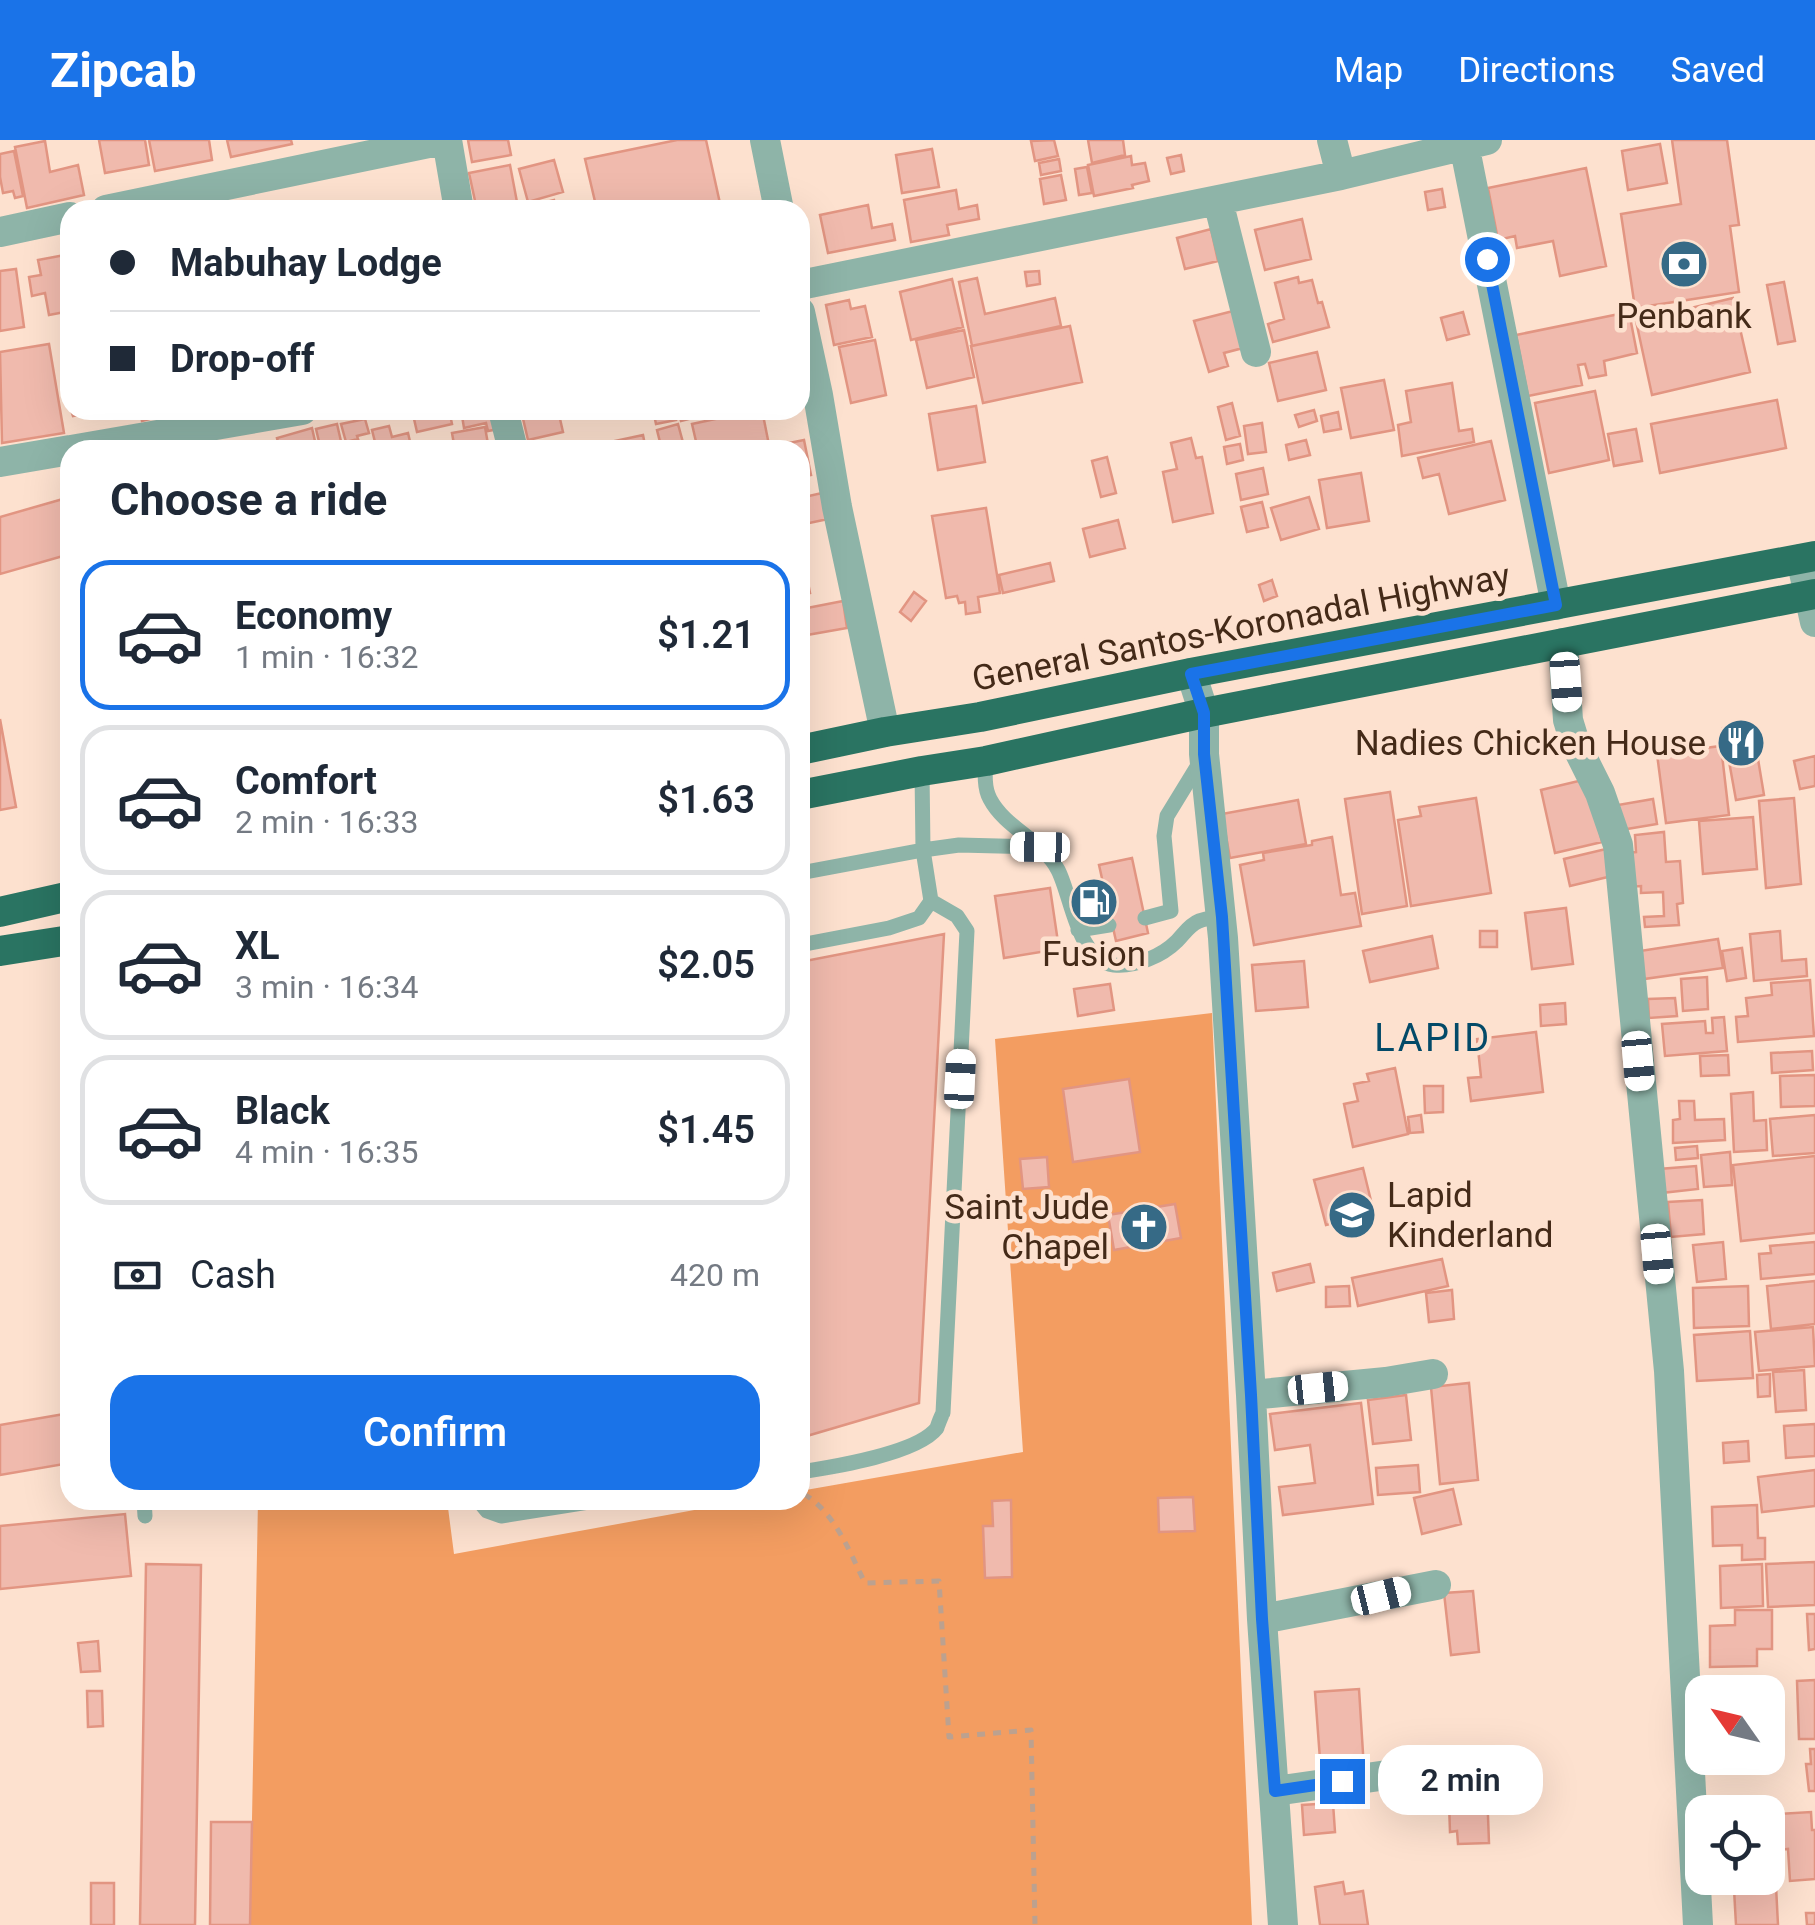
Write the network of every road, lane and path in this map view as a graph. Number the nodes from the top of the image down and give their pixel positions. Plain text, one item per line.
1 (445, 140) edge
2 (766, 140) edge
3 (1332, 140) edge
4 (1476, 142) edge
5 (1340, 175) junction
6 (154, 200) edge
7 (457, 200) edge
8 (777, 200) edge
9 (1218, 200) junction
10 (60, 220) edge
11 (0, 232) edge
12 (810, 283) edge
13 (1256, 352) dead end
14 (810, 358) edge
15 (244, 420) edge
16 (129, 440) edge
17 (60, 452) edge
18 (0, 462) edge
19 (1808, 558) edge
20 (1813, 604) edge
21 (1556, 605) junction
22 (1563, 643) junction
23 (1191, 674) junction
24 (1204, 713) junction
25 (885, 732) junction
26 (810, 748) edge
27 (1204, 754) junction
28 (986, 761) junction
29 (922, 771) junction
30 (810, 793) edge
31 (1040, 847) junction
32 (923, 850) junction
33 (810, 871) edge
34 (60, 898) edge
35 (932, 901) junction
36 (1171, 911) junction
37 (0, 912) edge
38 (1222, 917) junction
39 (1145, 918) dead end
40 (1109, 925) dead end
41 (1078, 930) junction
42 (1177, 941) junction
43 (60, 942) edge
44 (810, 943) edge
45 (0, 951) edge
46 (1433, 1374) dead end
47 (1251, 1395) junction
48 (810, 1470) edge
49 (810, 1498) edge
50 (486, 1510) edge
51 (531, 1510) edge
52 (1436, 1584) dead end
53 (1262, 1619) junction
54 (1443, 1766) dead end
55 (1275, 1791) junction
56 (1035, 1925) edge
57 (1284, 1925) edge
58 (1698, 1925) edge

1 - 6 street
1 - 7 street
2 - 8 street
3 - 5 street
4 - 5 street
4 - 21 street
5 - 9 street
9 - 12 street
9 - 13 street
10 - 11 street
14 - 25 street
15 - 16 street
17 - 18 street
19 - 20 street
19 - 21 highway, General Santos-Koronadal Highway
20 - 22 highway
21 - 23 highway, General Santos-Koronadal Highway
22 - 24 highway
22 - 58 street
23 - 24 street
23 - 25 highway, General Santos-Koronadal Highway
24 - 27 street
24 - 28 highway
25 - 26 highway, General Santos-Koronadal Highway
27 - 36 lane
27 - 38 street
28 - 29 highway
28 - 31 lane
29 - 30 highway
29 - 32 lane
31 - 32 lane
31 - 41 lane
32 - 33 lane
32 - 35 lane
34 - 37 highway
35 - 44 lane
35 - 48 lane
36 - 39 lane
36 - 42 lane
38 - 42 lane
38 - 47 street
40 - 41 lane
41 - 42 lane
43 - 45 highway
46 - 47 street
47 - 53 street
49 - 56 path
50 - 51 lane
52 - 53 street
53 - 55 street
54 - 55 street
55 - 57 street

